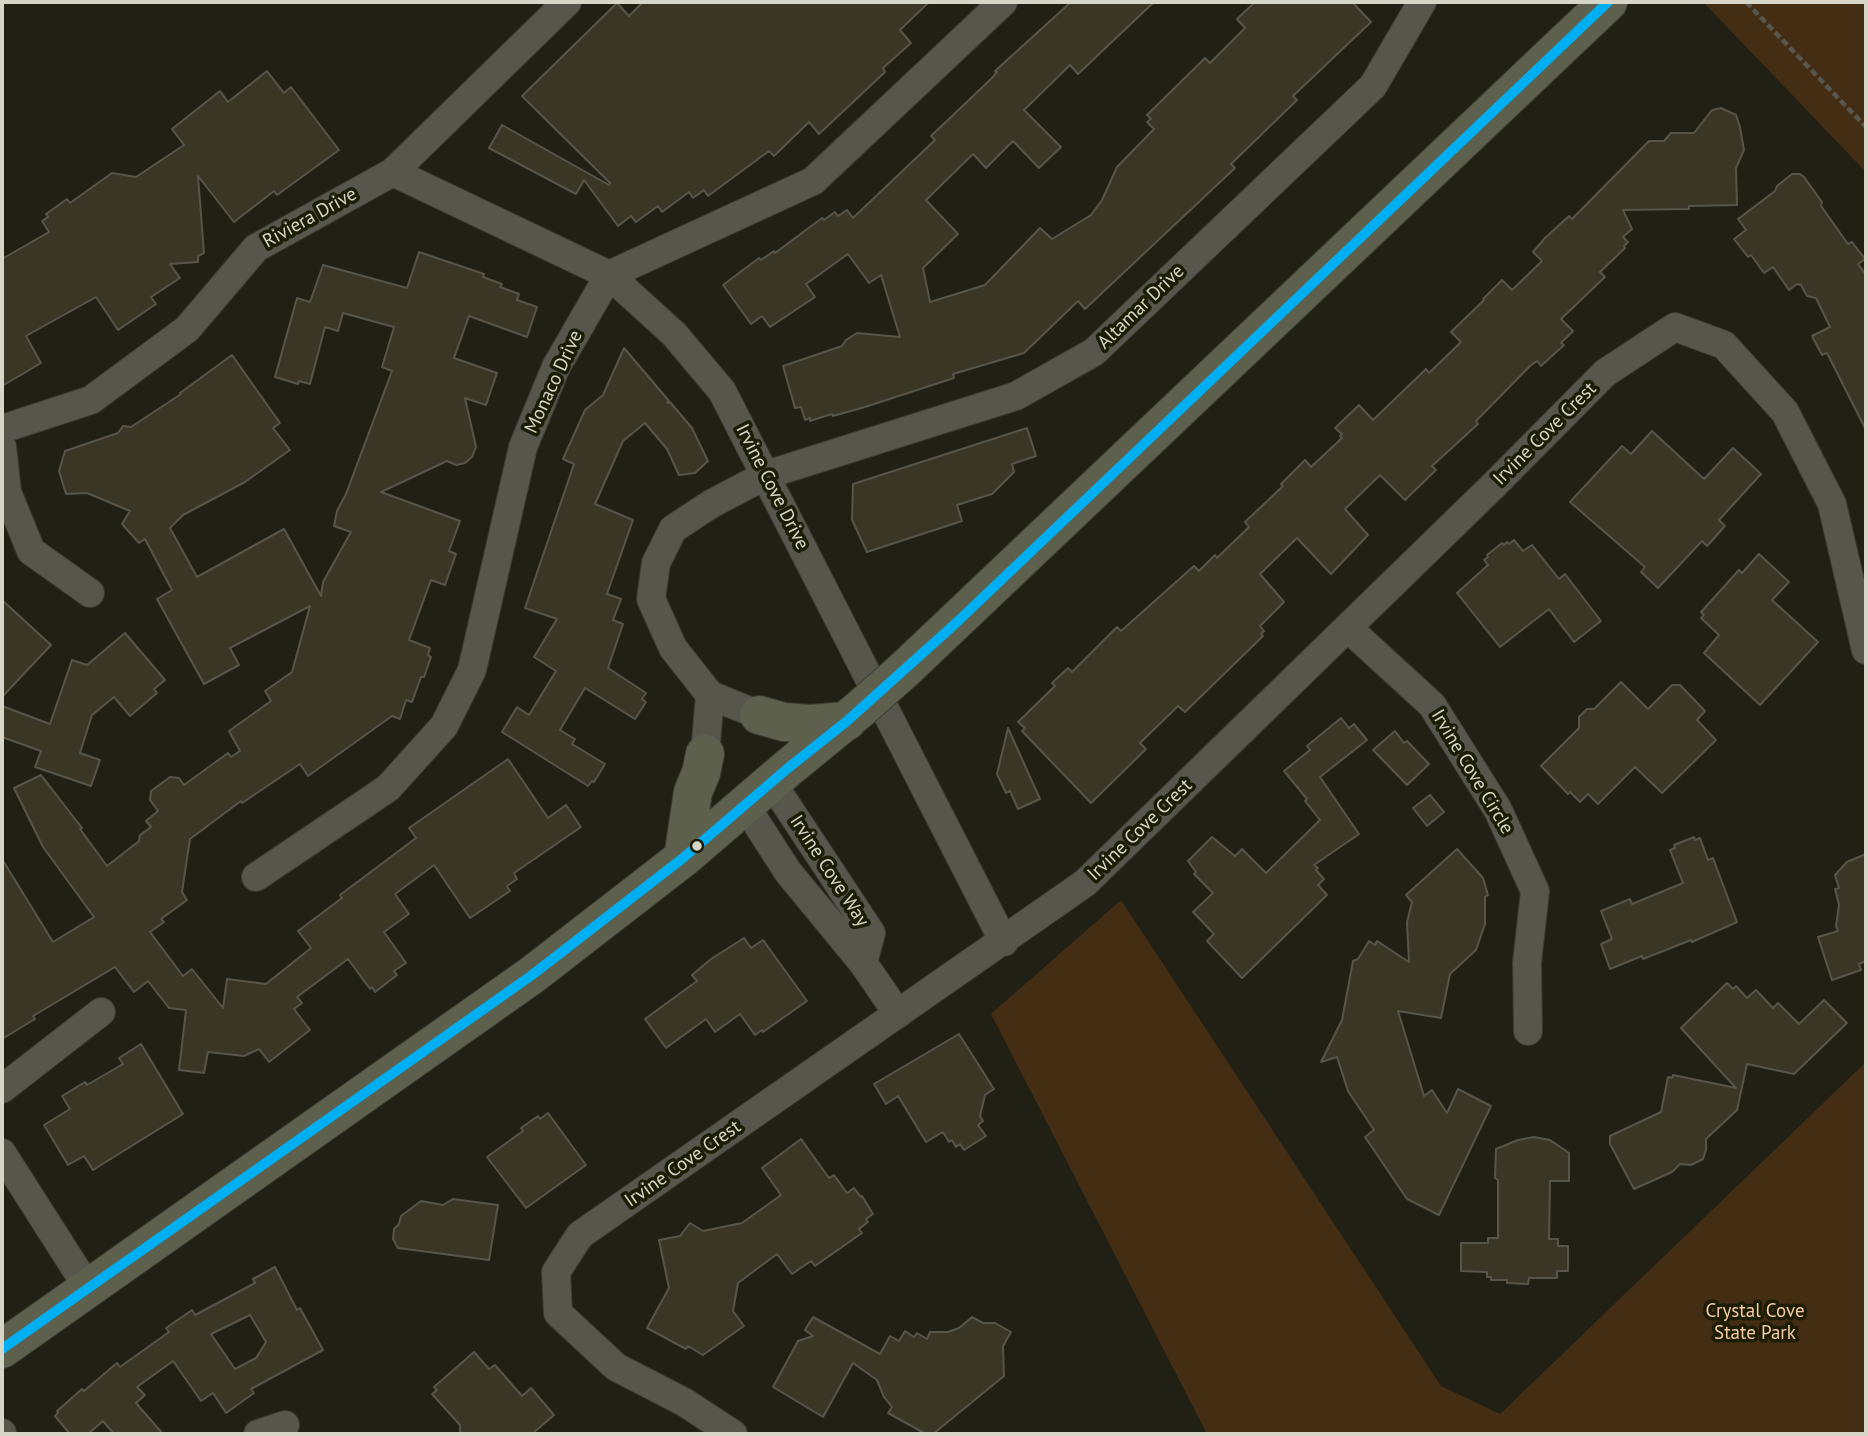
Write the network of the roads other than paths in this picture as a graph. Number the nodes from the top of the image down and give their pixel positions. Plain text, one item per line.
1 (568, 2) edge
2 (1003, 2) edge
3 (1422, 2) edge
4 (1608, 2) edge
5 (393, 172) junction
6 (609, 275) junction
7 (2, 429) edge
8 (2, 447) edge
9 (766, 475) junction
10 (90, 593) dead end
11 (1348, 628) junction
12 (1866, 650) edge
13 (710, 695) junction
14 (759, 715) joint
15 (853, 716) junction
16 (705, 754) joint
17 (758, 794) junction
18 (683, 859) junction
19 (256, 877) dead end
20 (1004, 942) junction
21 (863, 962) junction
22 (101, 1012) dead end
23 (898, 1014) junction
24 (1528, 1031) dead end
25 (2, 1089) edge
26 (2, 1153) edge
27 (88, 1288) junction
28 (2, 1349) edge
29 (285, 1425) dead end
30 (258, 1434) edge
31 (733, 1434) edge

1 - 5 street, Riviera Drive
2 - 6 street
3 - 9 street, Altamar Drive
4 - 15 highway, bridge
5 - 6 street, Irvine Cove Drive
5 - 7 street, Riviera Drive
6 - 9 street, Irvine Cove Drive
6 - 19 street, Monaco Drive
8 - 10 street
9 - 13 street
9 - 20 street, Irvine Cove Drive
11 - 12 street, Irvine Cove Crest
11 - 20 street, Irvine Cove Crest
11 - 24 street, Irvine Cove Circle
13 - 14 street
13 - 16 street
14 - 15 highway
15 - 17 highway
16 - 18 highway
17 - 18 highway
17 - 21 street, Irvine Cove Way
17 - 21 street, Irvine Cove Way
18 - 27 highway
20 - 23 street, Irvine Cove Crest
21 - 23 street, Irvine Cove Way
22 - 25 street
23 - 31 street, Irvine Cove Crest
26 - 27 street
27 - 28 highway
29 - 30 street

